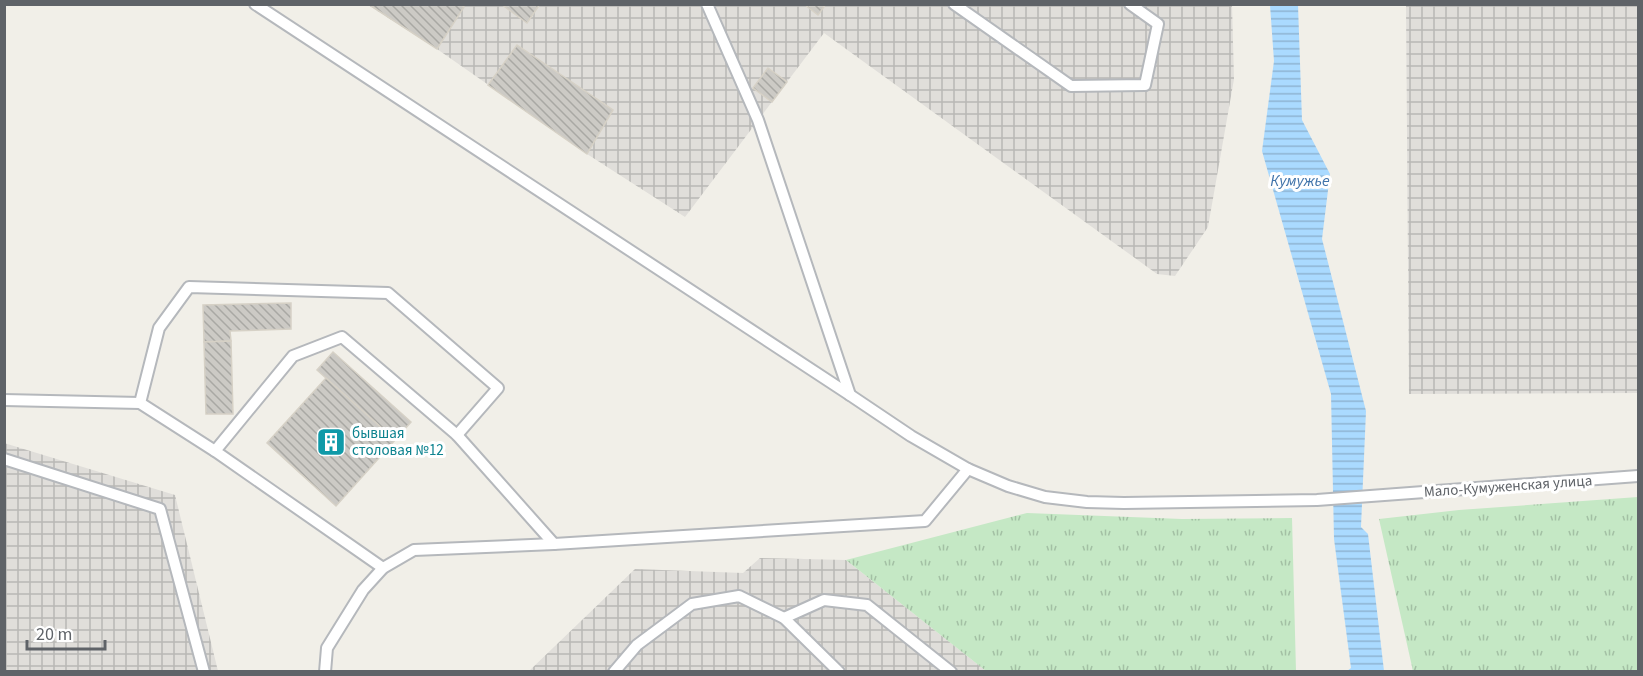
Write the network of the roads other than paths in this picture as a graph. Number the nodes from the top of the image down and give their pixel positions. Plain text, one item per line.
1 (255, 4) edge
2 (707, 4) edge
3 (954, 4) edge
4 (1130, 4) edge
5 (850, 395) junction
6 (4, 400) edge
7 (140, 403) junction
8 (457, 435) junction
9 (215, 451) junction
10 (4, 459) edge
11 (968, 469) junction
12 (1638, 476) edge
13 (554, 544) junction
14 (383, 568) junction
15 (784, 618) junction
16 (204, 672) edge
17 (325, 672) edge
18 (614, 672) edge
19 (839, 672) edge
20 (951, 672) edge

1 - 5 lane, Мало-Кумуженская улица
2 - 5 lane
3 - 4 lane
5 - 11 lane, Мало-Кумуженская улица
6 - 7 lane
7 - 8 lane
7 - 9 lane
8 - 9 lane
8 - 13 lane
9 - 14 lane
10 - 16 lane
11 - 12 lane, Мало-Кумуженская улица
11 - 13 lane
13 - 14 lane
14 - 17 lane
15 - 18 lane
15 - 19 lane
15 - 20 lane

